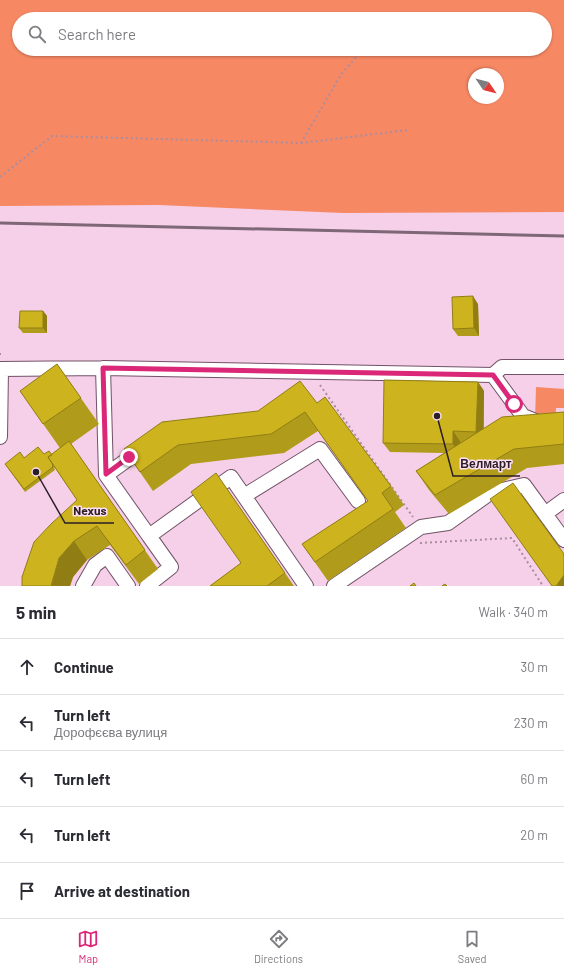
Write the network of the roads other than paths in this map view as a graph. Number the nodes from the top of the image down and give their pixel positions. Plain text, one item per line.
1 (564, 367) edge
2 (103, 368) junction
3 (1, 369) edge
4 (493, 375) junction
5 (564, 421) edge
6 (0, 437) edge
7 (154, 440) edge
8 (106, 474) junction
9 (244, 496) junction
10 (564, 500) edge
11 (358, 501) edge
12 (545, 514) junction
13 (149, 536) junction
14 (564, 540) edge
15 (83, 586) edge
16 (128, 586) edge
17 (147, 586) edge
18 (306, 586) edge
19 (334, 586) edge

1 - 4 street
2 - 3 street
2 - 4 street
2 - 8 street
3 - 6 street
4 - 5 street
7 - 8 street
8 - 13 street
9 - 11 street
9 - 13 street
9 - 18 street
10 - 12 street
12 - 14 street
12 - 19 street
13 - 17 street
15 - 16 street

